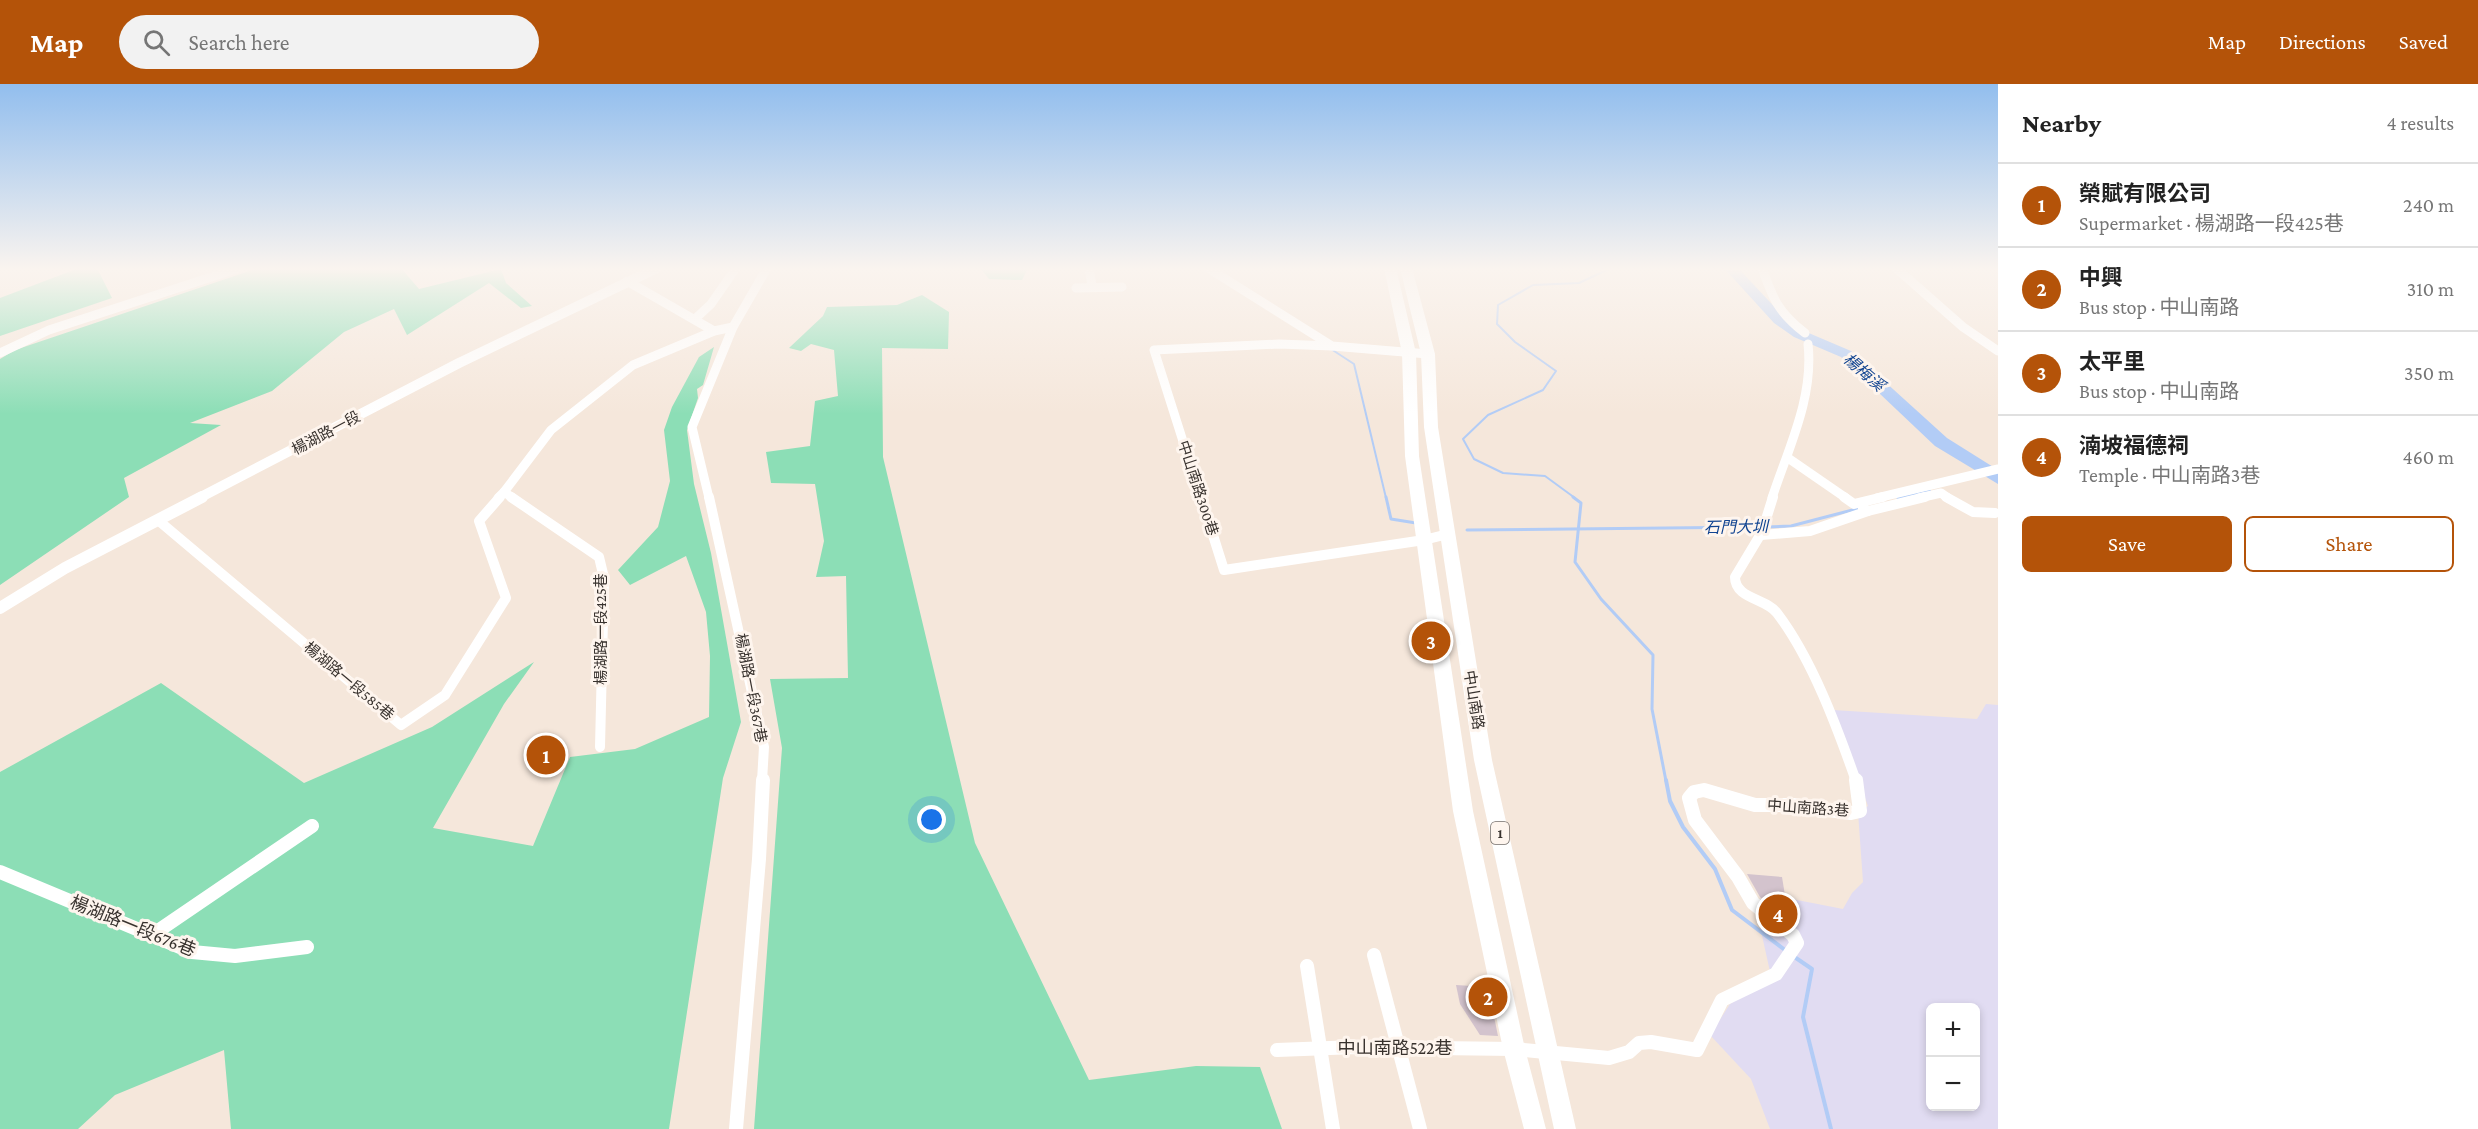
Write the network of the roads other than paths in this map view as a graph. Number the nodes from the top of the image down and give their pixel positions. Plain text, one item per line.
1 (90, 317) edge
2 (554, 317) edge
3 (739, 317) edge
4 (1283, 317) edge
5 (1401, 317) edge
6 (1418, 317) edge
7 (1785, 317) edge
8 (1951, 317) edge
9 (696, 318) edge
10 (733, 327) junction
11 (714, 330) junction
12 (1805, 333) dead end
13 (1808, 344) dead end
14 (1328, 346) junction
15 (1998, 351) edge
16 (0, 352) edge
17 (1409, 352) junction
18 (1428, 354) junction
19 (1788, 458) junction
20 (1998, 469) edge
21 (504, 492) junction
22 (1859, 503) junction
23 (1868, 511) junction
24 (1995, 513) dead end
25 (159, 521) junction
26 (1762, 530) junction
27 (1448, 534) junction
28 (1424, 540) junction
29 (0, 608) edge
30 (600, 747) dead end
31 (312, 826) dead end
32 (0, 872) edge
33 (152, 935) junction
34 (306, 946) dead end
35 (1374, 955) dead end
36 (1307, 966) dead end
37 (1777, 974) joint
38 (1400, 1048) junction
39 (1318, 1049) junction
40 (1514, 1049) junction
41 (1277, 1050) dead end
42 (1550, 1054) junction
43 (736, 1129) edge
44 (1333, 1129) edge
45 (1420, 1129) edge
46 (1535, 1129) edge
47 (1565, 1129) edge

1 - 16 street
2 - 25 street, 楊湖路一段
3 - 10 street, 楊湖路一段367巷
4 - 14 street
5 - 17 main road, 中山南路 / 1
6 - 18 main road, 中山南路 / 1
7 - 12 street
8 - 15 street
9 - 11 street
10 - 11 street
10 - 43 street, 楊湖路一段367巷
11 - 21 street
13 - 19 street, 中山南路3巷
14 - 17 street
14 - 28 street, 中山南路300巷
17 - 18 street
17 - 28 main road, 中山南路 / 1
18 - 27 main road, 中山南路 / 1
19 - 22 street
19 - 26 street, 中山南路3巷
20 - 22 street
21 - 25 street, 楊湖路一段585巷
21 - 30 street, 楊湖路一段425巷
22 - 23 street
23 - 24 street
23 - 26 street
25 - 29 street, 楊湖路一段
26 - 37 street, 中山南路3巷
27 - 28 street, 中山南路300巷
27 - 42 main road, 中山南路 / 1
28 - 40 main road, 中山南路 / 1
31 - 33 street
32 - 33 street, 楊湖路一段676巷
33 - 34 street, 楊湖路一段676巷
35 - 38 street
36 - 39 street
37 - 42 street, 中山南路522巷
38 - 39 street, 中山南路522巷
38 - 40 street, 中山南路522巷
38 - 45 street
39 - 41 street, 中山南路522巷
39 - 44 street
40 - 42 street, 中山南路522巷
40 - 46 main road, 中山南路 / 1
42 - 47 main road, 中山南路 / 1

